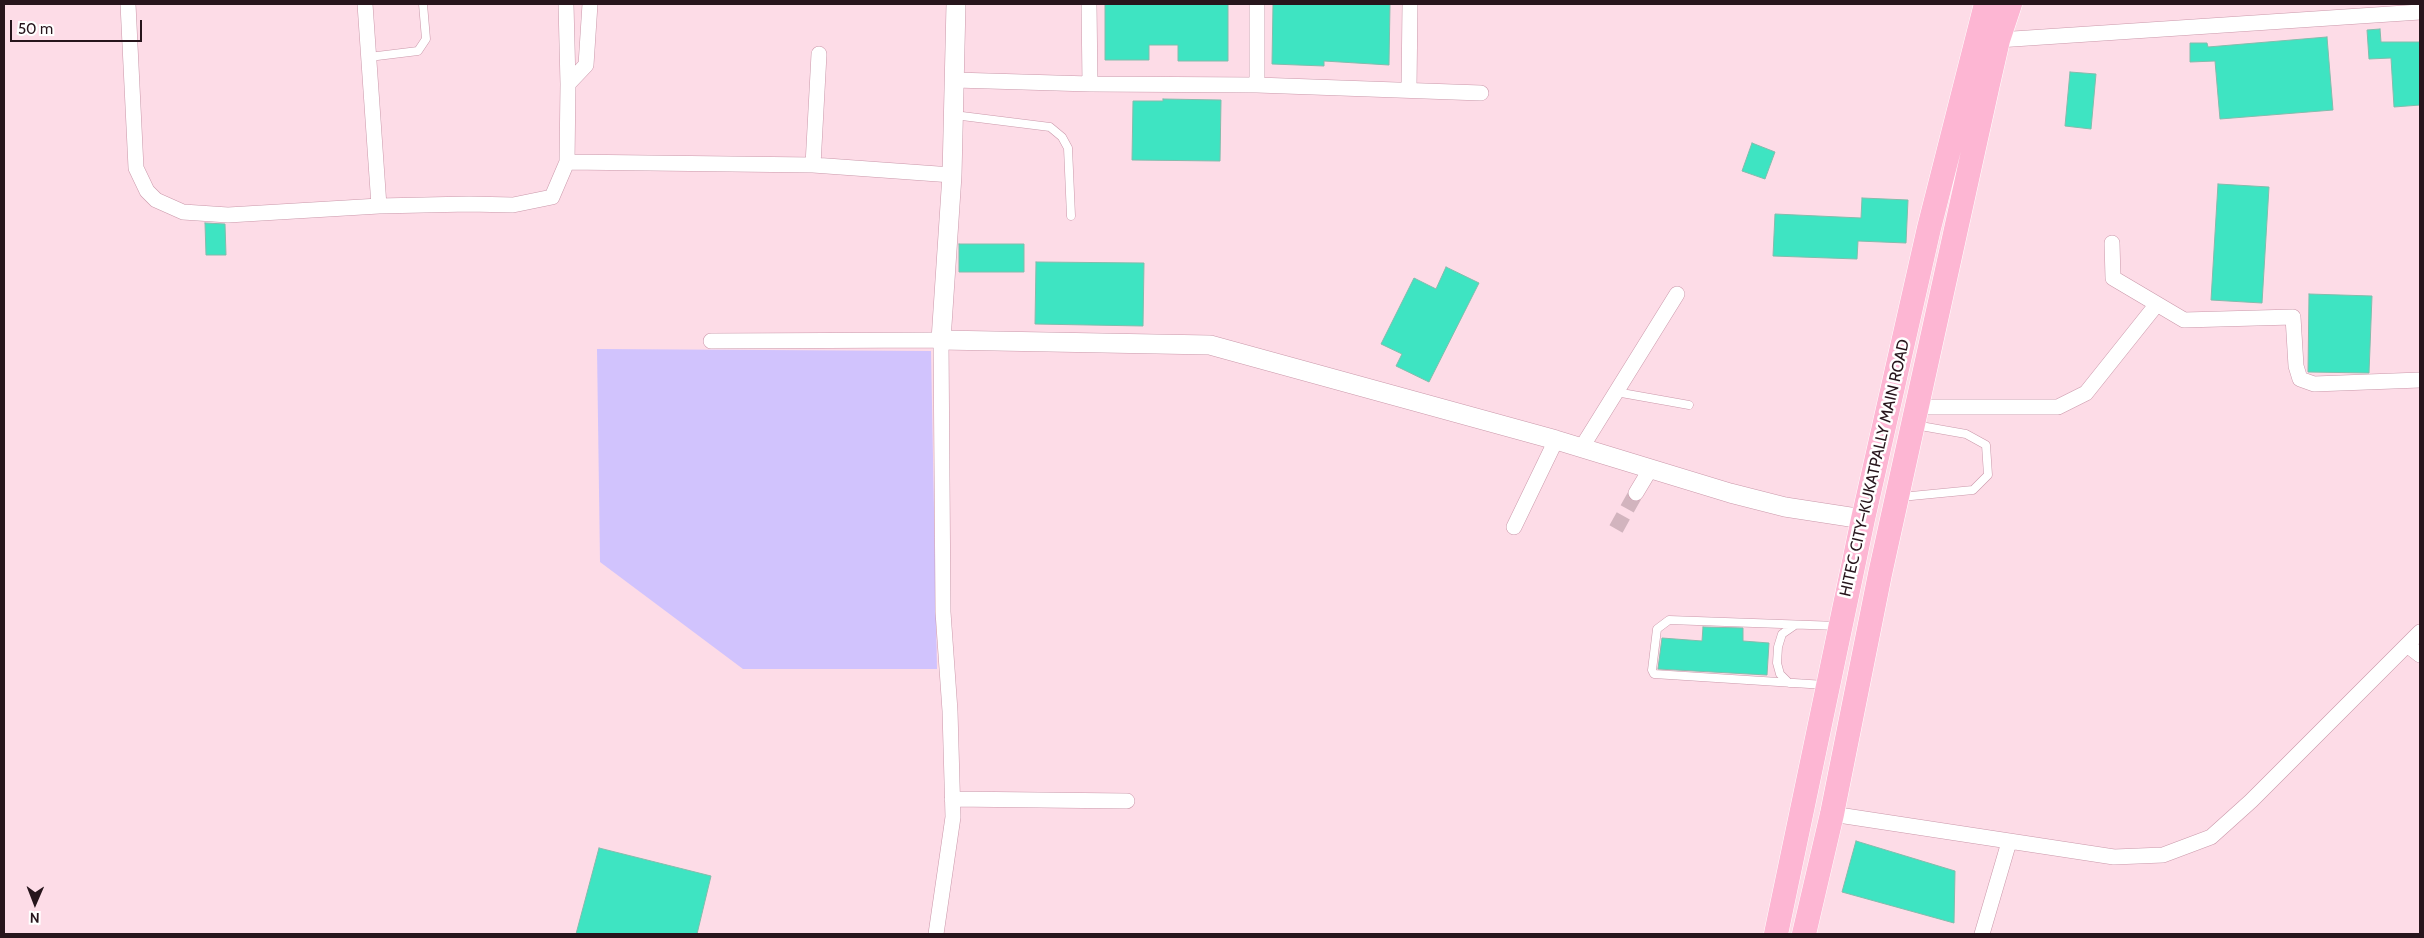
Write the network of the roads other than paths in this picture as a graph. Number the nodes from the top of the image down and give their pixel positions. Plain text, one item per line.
1 (128, 4) edge
2 (365, 4) edge
3 (423, 4) edge
4 (566, 4) edge
5 (590, 4) edge
6 (956, 4) edge
7 (1089, 4) edge
8 (1257, 4) edge
9 (1410, 4) edge
10 (1986, 4) edge
11 (2010, 4) edge
12 (2420, 12) edge
13 (1998, 40) junction
14 (819, 54) dead end
15 (369, 57) junction
16 (955, 80) junction
17 (568, 84) junction
18 (1090, 84) junction
19 (1257, 85) junction
20 (1409, 89) junction
21 (1481, 93) dead end
22 (954, 115) junction
23 (567, 162) junction
24 (813, 165) junction
25 (952, 174) junction
26 (379, 206) junction
27 (1071, 216) dead end
28 (2112, 243) dead end
29 (1677, 294) dead end
30 (2157, 304) junction
31 (941, 340) junction
32 (711, 341) dead end
33 (2420, 380) edge
34 (1616, 392) junction
35 (1689, 406) dead end
36 (1915, 416) junction
37 (1556, 440) junction
38 (1582, 447) junction
39 (1651, 468) junction
40 (1636, 493) tunnel mouth
41 (1897, 498) junction
42 (1863, 519) junction
43 (1514, 527) dead end
44 (1795, 625) junction
45 (1839, 626) junction
46 (2420, 632) edge
47 (2407, 645) junction
48 (2420, 655) edge
49 (1788, 683) junction
50 (1827, 685) junction
51 (952, 799) junction
52 (1127, 801) dead end
53 (1832, 814) junction
54 (2009, 842) junction
55 (936, 934) edge
56 (1776, 934) edge
57 (1804, 934) edge
58 (1982, 934) edge

1 - 26 street
2 - 15 street
3 - 15 lane
4 - 17 street
5 - 17 street
6 - 16 street
7 - 18 street
8 - 19 street
9 - 20 street
10 - 42 main road, HITEC CITY–KUKATPALLY MAIN ROAD
11 - 13 main road, HITEC CITY–KUKATPALLY MAIN ROAD
12 - 13 street
13 - 36 main road, HITEC CITY–KUKATPALLY MAIN ROAD
14 - 24 street
15 - 26 street
16 - 18 street
16 - 22 street
17 - 23 street
18 - 19 street
19 - 20 street
20 - 21 street
22 - 25 street
22 - 27 lane
23 - 24 street
23 - 26 street
24 - 25 street
25 - 31 street
28 - 30 street
29 - 34 street
30 - 33 street
30 - 36 street
31 - 32 street
31 - 37 street
31 - 51 street
34 - 35 lane
34 - 38 street
36 - 41 main road, HITEC CITY–KUKATPALLY MAIN ROAD
36 - 41 lane
37 - 38 street
37 - 43 street
38 - 39 street
39 - 40 street
39 - 42 street
41 - 53 main road, HITEC CITY–KUKATPALLY MAIN ROAD
42 - 45 main road, HITEC CITY–KUKATPALLY MAIN ROAD
44 - 45 lane
44 - 49 lane
44 - 49 lane
45 - 50 main road, HITEC CITY–KUKATPALLY MAIN ROAD
46 - 47 street
47 - 48 street
47 - 54 street
49 - 50 lane
50 - 56 main road, HITEC CITY–KUKATPALLY MAIN ROAD
51 - 52 street
51 - 55 street
53 - 54 street
53 - 57 main road, HITEC CITY–KUKATPALLY MAIN ROAD
54 - 58 street

